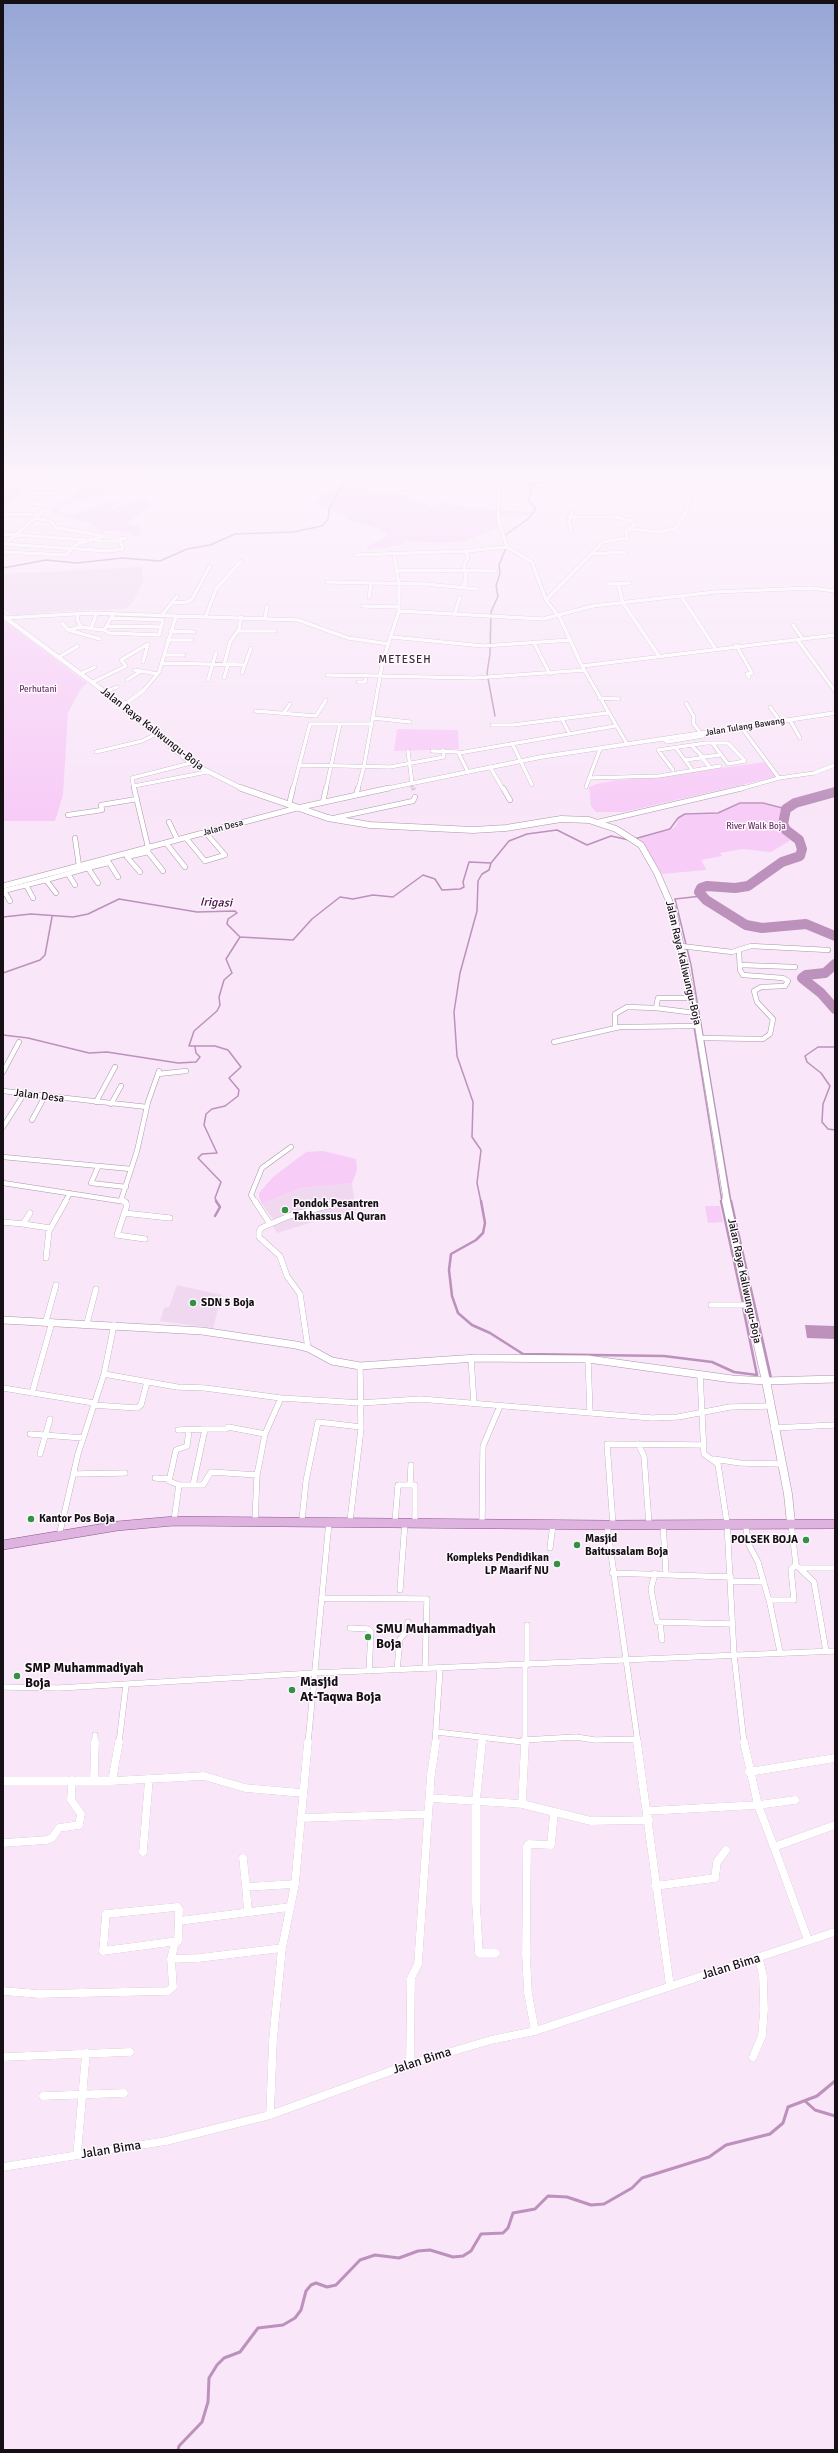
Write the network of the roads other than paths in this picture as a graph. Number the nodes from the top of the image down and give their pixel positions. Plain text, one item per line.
1 (198, 587) edge
2 (216, 587) edge
3 (370, 587) edge
4 (399, 587) edge
5 (466, 587) edge
6 (541, 587) edge
7 (559, 587) edge
8 (619, 587) edge
9 (477, 589) dead end
10 (835, 591) edge
11 (177, 596) dead end
12 (681, 596) junction
13 (369, 597) dead end
14 (460, 597) dead end
15 (546, 600) junction
16 (172, 603) junction
17 (623, 603) junction
18 (268, 606) dead end
19 (363, 606) dead end
20 (399, 609) junction
21 (113, 613) junction
22 (455, 613) junction
23 (78, 615) dead end
24 (96, 615) dead end
25 (162, 615) junction
26 (558, 615) junction
27 (176, 616) junction
28 (206, 616) junction
29 (5, 617) edge
30 (241, 617) junction
31 (110, 618) junction
32 (265, 618) junction
33 (62, 624) dead end
34 (793, 625) dead end
35 (107, 626) junction
36 (81, 627) junction
37 (161, 627) junction
38 (91, 628) junction
39 (68, 630) junction
40 (104, 630) junction
41 (170, 631) junction
42 (238, 631) junction
43 (275, 631) dead end
44 (194, 632) dead end
45 (835, 635) edge
46 (392, 637) junction
47 (802, 638) junction
48 (100, 639) dead end
49 (797, 639) junction
50 (151, 640) dead end
51 (167, 640) junction
52 (192, 640) dead end
53 (570, 640) junction
54 (534, 643) junction
55 (147, 644) junction
56 (389, 644) junction
57 (78, 646) dead end
58 (736, 646) junction
59 (251, 648) dead end
60 (715, 648) junction
61 (216, 653) dead end
62 (164, 655) junction
63 (184, 655) dead end
64 (659, 656) junction
65 (59, 657) junction
66 (143, 662) dead end
67 (162, 663) junction
68 (212, 665) junction
69 (226, 665) junction
70 (244, 665) junction
71 (582, 666) junction
72 (95, 667) dead end
73 (134, 670) dead end
74 (585, 670) junction
75 (141, 671) junction
76 (242, 673) dead end
77 (80, 674) junction
78 (157, 674) junction
79 (550, 674) junction
80 (327, 675) dead end
81 (366, 676) junction
82 (380, 677) junction
83 (749, 677) dead end
84 (224, 678) dead end
85 (127, 680) dead end
86 (208, 680) dead end
87 (92, 682) junction
88 (358, 682) dead end
89 (117, 686) dead end
90 (835, 690) edge
91 (105, 692) junction
92 (599, 698) junction
93 (619, 699) dead end
94 (326, 700) dead end
95 (686, 703) dead end
96 (119, 704) junction
97 (290, 704) dead end
98 (770, 707) dead end
99 (254, 711) dead end
100 (607, 713) junction
101 (835, 713) edge
102 (283, 714) junction
103 (306, 716) junction
104 (373, 718) junction
105 (562, 719) dead end
106 (790, 720) junction
107 (780, 721) junction
108 (410, 722) dead end
109 (310, 724) junction
110 (340, 724) junction
111 (372, 724) junction
112 (492, 725) dead end
113 (615, 726) junction
114 (742, 727) junction
115 (156, 734) junction
116 (567, 734) junction
117 (700, 734) junction
118 (800, 738) dead end
119 (686, 739) junction
120 (665, 740) junction
121 (512, 743) junction
122 (626, 744) junction
123 (713, 744) junction
124 (692, 745) junction
125 (674, 748) junction
126 (600, 749) junction
127 (443, 750) junction
128 (408, 751) dead end
129 (432, 751) dead end
130 (96, 752) dead end
131 (459, 753) junction
132 (720, 754) junction
133 (702, 757) junction
134 (685, 760) junction
135 (519, 761) junction
136 (191, 763) junction
137 (410, 764) junction
138 (300, 765) junction
139 (835, 765) edge
140 (332, 766) junction
141 (364, 766) junction
142 (709, 766) dead end
143 (720, 766) dead end
144 (490, 767) junction
145 (691, 768) dead end
146 (673, 770) dead end
147 (207, 772) junction
148 (468, 772) junction
149 (589, 778) junction
150 (779, 778) junction
151 (412, 783) junction
152 (532, 785) dead end
153 (134, 786) junction
154 (586, 787) dead end
155 (356, 795) junction
156 (415, 796) dead end
157 (137, 799) junction
158 (510, 800) dead end
159 (323, 802) junction
160 (289, 805) junction
161 (298, 808) junction
162 (68, 815) dead end
163 (331, 819) junction
164 (169, 822) dead end
165 (598, 822) junction
166 (205, 832) junction
167 (75, 838) dead end
168 (186, 838) junction
169 (177, 839) junction
170 (166, 843) junction
171 (148, 848) junction
172 (108, 860) junction
173 (79, 866) junction
174 (185, 867) dead end
175 (88, 868) junction
176 (163, 871) dead end
177 (140, 872) dead end
178 (68, 874) junction
179 (118, 877) dead end
180 (46, 880) junction
181 (98, 883) dead end
182 (26, 885) junction
183 (75, 885) dead end
184 (3, 889) edge
185 (56, 893) dead end
186 (33, 898) dead end
187 (10, 901) dead end
188 (683, 947) junction
189 (828, 950) dead end
190 (739, 951) junction
191 (740, 965) junction
192 (794, 967) dead end
193 (690, 998) junction
194 (656, 1008) junction
195 (693, 1013) junction
196 (695, 1026) junction
197 (615, 1027) junction
198 (703, 1038) junction
199 (19, 1042) dead end
200 (554, 1042) dead end
201 (115, 1066) dead end
202 (186, 1071) dead end
203 (3, 1072) edge
204 (121, 1086) dead end
205 (3, 1091) edge
206 (24, 1094) junction
207 (45, 1096) junction
208 (96, 1102) junction
209 (111, 1104) junction
210 (147, 1107) junction
211 (32, 1120) dead end
212 (3, 1126) edge
213 (291, 1147) dead end
214 (3, 1157) edge
215 (98, 1167) junction
216 (131, 1169) junction
217 (3, 1183) edge
218 (126, 1187) junction
219 (70, 1193) junction
220 (121, 1200) junction
221 (331, 1205) dead end
222 (30, 1213) dead end
223 (124, 1213) junction
224 (170, 1218) dead end
225 (3, 1222) edge
226 (23, 1224) junction
227 (270, 1224) junction
228 (50, 1228) junction
229 (145, 1239) dead end
230 (46, 1258) dead end
231 (56, 1285) dead end
232 (96, 1289) dead end
233 (711, 1305) dead end
234 (749, 1305) junction
235 (3, 1320) edge
236 (49, 1322) junction
237 (87, 1323) junction
238 (114, 1325) junction
239 (308, 1348) junction
240 (471, 1358) junction
241 (588, 1359) junction
242 (360, 1366) junction
243 (104, 1374) junction
244 (700, 1374) junction
245 (835, 1379) edge
246 (147, 1382) junction
247 (766, 1382) junction
248 (3, 1388) edge
249 (32, 1392) junction
250 (281, 1398) junction
251 (361, 1403) junction
252 (94, 1404) junction
253 (474, 1404) junction
254 (500, 1406) junction
255 (769, 1406) junction
256 (590, 1412) junction
257 (702, 1412) junction
258 (50, 1419) dead end
259 (835, 1425) edge
260 (361, 1426) junction
261 (773, 1428) junction
262 (205, 1429) junction
263 (178, 1430) dead end
264 (189, 1430) junction
265 (30, 1434) dead end
266 (265, 1434) junction
267 (45, 1435) junction
268 (83, 1438) junction
269 (638, 1444) junction
270 (704, 1444) junction
271 (40, 1454) dead end
272 (712, 1458) junction
273 (781, 1464) junction
274 (411, 1465) dead end
275 (125, 1473) dead end
276 (74, 1474) junction
277 (257, 1475) junction
278 (155, 1478) dead end
279 (169, 1478) junction
280 (179, 1485) junction
281 (193, 1485) junction
282 (410, 1485) junction
283 (302, 1520) junction
284 (174, 1521) junction
285 (255, 1521) junction
286 (329, 1521) junction
287 (350, 1522) junction
288 (405, 1522) junction
289 (727, 1523) junction
290 (744, 1523) junction
291 (482, 1524) junction
292 (553, 1524) junction
293 (649, 1524) junction
294 (663, 1524) junction
295 (791, 1524) junction
296 (835, 1524) edge
297 (610, 1525) junction
298 (59, 1536) junction
299 (3, 1545) edge
300 (550, 1548) dead end
301 (798, 1567) junction
302 (835, 1568) edge
303 (612, 1573) junction
304 (654, 1574) junction
305 (666, 1574) junction
306 (731, 1579) junction
307 (764, 1582) junction
308 (400, 1590) dead end
309 (321, 1598) junction
310 (769, 1600) junction
311 (408, 1622) dead end
312 (660, 1623) junction
313 (733, 1624) junction
314 (527, 1625) dead end
315 (350, 1628) dead end
316 (662, 1640) dead end
317 (826, 1651) junction
318 (835, 1651) edge
319 (780, 1652) junction
320 (734, 1655) junction
321 (625, 1660) junction
322 (526, 1665) junction
323 (425, 1669) junction
324 (440, 1669) junction
325 (397, 1670) junction
326 (369, 1671) junction
327 (314, 1673) junction
328 (126, 1685) junction
329 (3, 1687) edge
330 (437, 1732) junction
331 (95, 1735) dead end
332 (482, 1737) junction
333 (637, 1740) junction
334 (523, 1741) junction
335 (835, 1758) edge
336 (750, 1772) junction
337 (149, 1779) junction
338 (72, 1780) junction
339 (94, 1780) junction
340 (3, 1781) edge
341 (112, 1781) junction
342 (302, 1793) junction
343 (430, 1798) junction
344 (476, 1800) junction
345 (796, 1800) dead end
346 (522, 1804) junction
347 (758, 1805) junction
348 (647, 1811) junction
349 (554, 1813) junction
350 (428, 1814) junction
351 (301, 1818) junction
352 (648, 1820) junction
353 (835, 1825) edge
354 (3, 1843) edge
355 (774, 1847) junction
356 (726, 1850) dead end
357 (143, 1852) dead end
358 (243, 1858) dead end
359 (295, 1884) junction
360 (654, 1886) junction
361 (246, 1887) junction
362 (290, 1907) junction
363 (248, 1912) junction
364 (179, 1921) junction
365 (835, 1932) edge
366 (808, 1940) junction
367 (175, 1942) junction
368 (282, 1948) junction
369 (496, 1953) dead end
370 (171, 1959) junction
371 (758, 1959) junction
372 (670, 1986) junction
373 (3, 1991) edge
374 (535, 2031) junction
375 (130, 2052) dead end
376 (86, 2053) junction
377 (753, 2057) dead end
378 (3, 2058) edge
379 (410, 2064) junction
380 (124, 2093) dead end
381 (82, 2094) junction
382 (43, 2096) dead end
383 (270, 2115) junction
384 (77, 2155) junction
385 (3, 2167) edge

1 - 16 street
2 - 28 street
3 - 13 street
4 - 20 street
5 - 9 street
6 - 15 street
7 - 15 street
8 - 17 street
10 - 12 street
11 - 16 street
12 - 17 street
12 - 60 street
14 - 22 street
15 - 26 street
16 - 25 street
17 - 26 street
17 - 64 street
18 - 32 street
19 - 20 street
20 - 22 street
20 - 46 street
21 - 25 street
21 - 29 street
21 - 31 street
22 - 26 street
23 - 36 street
24 - 38 street
25 - 27 street
26 - 53 street
27 - 28 street
27 - 41 street
28 - 30 street
29 - 65 main road, Jalan Raya Kaliwungu-Boja
30 - 32 street
30 - 42 street
31 - 35 street
31 - 37 street
32 - 56 street
33 - 39 street
34 - 47 street
35 - 37 street
35 - 40 street
36 - 38 street
36 - 39 street
37 - 40 street
38 - 40 street
39 - 48 street
41 - 44 street
41 - 51 street
42 - 43 street
42 - 69 street
45 - 47 street
46 - 54 street
46 - 56 street
47 - 49 street
49 - 58 street
49 - 90 street
50 - 55 street
51 - 52 street
51 - 62 street
53 - 54 street
53 - 71 street
54 - 79 street
55 - 66 street
55 - 87 street
56 - 82 street
57 - 65 street
58 - 60 street
58 - 83 street
59 - 70 street
60 - 64 street
61 - 68 street
62 - 63 street
62 - 67 street
64 - 71 street
65 - 77 main road, Jalan Raya Kaliwungu-Boja
67 - 68 street
67 - 78 street
68 - 69 street
68 - 86 street
69 - 70 street
69 - 84 street
70 - 76 street
71 - 74 street
72 - 77 street
73 - 75 street
74 - 79 street
74 - 92 street
75 - 78 street
75 - 85 street
77 - 87 main road, Jalan Raya Kaliwungu-Boja
78 - 96 street
79 - 82 street
80 - 81 street
81 - 82 street
81 - 88 street
82 - 104 street
87 - 91 main road, Jalan Raya Kaliwungu-Boja
89 - 91 street
91 - 96 main road, Jalan Raya Kaliwungu-Boja
92 - 93 street
92 - 100 street
94 - 103 street
95 - 117 street
96 - 115 main road, Jalan Raya Kaliwungu-Boja
97 - 102 street
98 - 107 street
99 - 102 street
100 - 112 street
100 - 113 street
101 - 106 street, Jalan Tulang Bawang
102 - 103 street
103 - 109 street
104 - 108 street
104 - 111 street
105 - 116 street
106 - 107 street, Jalan Tulang Bawang
106 - 118 street
107 - 114 street, Jalan Tulang Bawang
109 - 110 street
109 - 138 street
110 - 111 street
110 - 140 street
111 - 141 street
113 - 116 street
113 - 122 street
114 - 117 street, Jalan Tulang Bawang
114 - 150 street
115 - 130 street
115 - 136 main road, Jalan Raya Kaliwungu-Boja
116 - 121 street
117 - 119 street
117 - 120 street, Jalan Tulang Bawang
119 - 120 street
119 - 124 street
120 - 122 street, Jalan Tulang Bawang
120 - 125 street
121 - 131 street
121 - 135 street
122 - 126 street, Jalan Tulang Bawang
123 - 124 street
123 - 132 street
123 - 132 street
124 - 125 street
124 - 133 street
125 - 134 street
125 - 146 street
126 - 135 street, Jalan Tulang Bawang
126 - 149 street
127 - 129 street
127 - 131 street
127 - 137 street
128 - 137 street
131 - 148 street
132 - 133 street
133 - 134 street
133 - 142 street
134 - 145 street
135 - 144 street, Jalan Tulang Bawang
135 - 152 street
136 - 147 main road, Jalan Raya Kaliwungu-Boja
136 - 153 street
137 - 141 street
137 - 151 street
138 - 140 street
138 - 160 street
139 - 150 street
140 - 141 street
140 - 159 street
141 - 155 street
143 - 149 street
144 - 148 street, Jalan Tulang Bawang
144 - 158 street
147 - 153 street
147 - 160 main road, Jalan Raya Kaliwungu-Boja
148 - 151 street, Jalan Desa
149 - 154 street
150 - 165 street
151 - 155 street, Jalan Desa
153 - 157 street
155 - 159 street, Jalan Desa
156 - 163 street
157 - 162 street
157 - 171 street
159 - 161 street, Jalan Desa
160 - 161 main road, Jalan Raya Kaliwungu-Boja
161 - 163 main road, Jalan Raya Kaliwungu-Boja
161 - 166 street, Jalan Desa
163 - 165 main road, Jalan Raya Kaliwungu-Boja
164 - 169 street
165 - 188 main road, Jalan Raya Kaliwungu-Boja
166 - 168 street, Jalan Desa
166 - 168 street
167 - 173 street
168 - 169 street, Jalan Desa
169 - 170 street, Jalan Desa
170 - 171 street, Jalan Desa
170 - 174 street
171 - 172 street, Jalan Desa
171 - 176 street
171 - 177 street
172 - 173 street, Jalan Desa
172 - 175 street
172 - 179 street
173 - 184 street, Jalan Desa
175 - 178 street
175 - 181 street
178 - 180 street
178 - 183 street
180 - 182 street
180 - 185 street
182 - 184 street
182 - 186 street
184 - 187 street
188 - 190 street
188 - 193 main road, Jalan Raya Kaliwungu-Boja
189 - 190 street
190 - 191 street
191 - 192 street
191 - 198 street
193 - 194 street
193 - 195 main road, Jalan Raya Kaliwungu-Boja
194 - 195 street
194 - 197 street
195 - 196 main road, Jalan Raya Kaliwungu-Boja
196 - 197 street
196 - 198 main road, Jalan Raya Kaliwungu-Boja
197 - 200 street
198 - 234 main road, Jalan Raya Kaliwungu-Boja
199 - 203 street
201 - 208 street
202 - 210 street
204 - 209 street
205 - 206 street, Jalan Desa
206 - 207 street, Jalan Desa
206 - 212 street
207 - 208 street, Jalan Desa
207 - 211 street
208 - 209 street, Jalan Desa
209 - 210 street, Jalan Desa
210 - 216 street
213 - 227 street
214 - 215 street
215 - 216 street
215 - 218 street
216 - 218 street
217 - 219 street
218 - 220 street
219 - 220 street
219 - 228 street
220 - 223 street
221 - 227 street
222 - 226 street
223 - 224 street
223 - 229 street
225 - 226 street
226 - 228 street
227 - 239 street
228 - 230 street
231 - 236 street
232 - 237 street
233 - 234 street
234 - 247 main road, Jalan Raya Kaliwungu-Boja
235 - 236 street
236 - 237 street
236 - 249 street
237 - 238 street
238 - 239 street
238 - 243 street
239 - 242 street
240 - 241 street
240 - 242 street
240 - 253 street
241 - 244 street
241 - 256 street
242 - 251 street
243 - 246 street
243 - 252 street
244 - 247 street
244 - 257 street
245 - 247 street
246 - 250 street
246 - 252 street
247 - 255 main road, Jalan Raya Kaliwungu-Boja
248 - 249 street
249 - 252 street
250 - 251 street
250 - 266 street
251 - 253 street
251 - 260 street
252 - 268 street
253 - 254 street
254 - 256 street
254 - 291 street
255 - 257 street
255 - 261 main road, Jalan Raya Kaliwungu-Boja
256 - 257 street
257 - 270 street
258 - 267 street
259 - 261 street
260 - 283 street
260 - 287 street
261 - 273 main road, Jalan Raya Kaliwungu-Boja
262 - 264 street
262 - 266 street
262 - 281 street
263 - 264 street
264 - 279 street
265 - 267 street
266 - 277 street
267 - 268 street
267 - 271 street
268 - 276 street
269 - 270 street
269 - 293 street
269 - 297 street
270 - 272 street
272 - 273 street
272 - 289 street
273 - 295 main road, Jalan Raya Kaliwungu-Boja
274 - 282 street
275 - 276 street
276 - 298 street
277 - 281 street
277 - 285 street
278 - 279 street
279 - 280 street
280 - 281 street
280 - 284 street
282 - 288 street
282 - 288 street
283 - 285 main road
283 - 286 main road
284 - 285 main road
284 - 298 main road
286 - 287 main road
286 - 309 street
287 - 288 main road
288 - 291 main road
288 - 308 street
289 - 290 main road
289 - 294 main road
289 - 306 street
290 - 295 main road
290 - 307 street
291 - 292 main road
292 - 297 main road
292 - 300 street
293 - 294 main road
293 - 297 main road
294 - 305 street
295 - 296 main road
295 - 301 street
297 - 303 street
298 - 299 main road
301 - 302 street
301 - 310 street
301 - 317 street
303 - 304 street
303 - 321 street
304 - 305 street
304 - 312 street
305 - 306 street
306 - 307 street
306 - 313 street
307 - 310 street
309 - 323 street
309 - 327 street
310 - 319 street
311 - 325 street
312 - 313 street
312 - 316 street
313 - 320 street
314 - 322 street
315 - 326 street
317 - 318 street
317 - 319 street
319 - 320 street
320 - 321 street
320 - 336 street
321 - 322 street
321 - 333 street
322 - 324 street
322 - 334 street
323 - 324 street
323 - 325 street
324 - 330 street
325 - 326 street
326 - 327 street
327 - 328 street
327 - 342 street
328 - 329 street
328 - 341 street
330 - 332 street
330 - 343 street
331 - 339 street
332 - 334 street
332 - 344 street
333 - 334 street
333 - 348 street
334 - 346 street
335 - 336 street
336 - 347 street
337 - 341 street
337 - 342 street
337 - 357 street
338 - 339 street
338 - 340 street
338 - 354 street
339 - 341 street
342 - 351 street
343 - 344 street
343 - 350 street
344 - 346 street
344 - 369 street
345 - 347 street
346 - 349 street
347 - 348 street
347 - 355 street
348 - 352 street
349 - 352 street
349 - 374 street
350 - 351 street
350 - 379 street
351 - 359 street
352 - 360 street
353 - 355 street
355 - 366 street
356 - 360 street
358 - 361 street
359 - 361 street
359 - 362 street
360 - 372 street
361 - 363 street
362 - 363 street
362 - 368 street
363 - 364 street
364 - 367 street
364 - 367 street
365 - 366 street, Jalan Bima
366 - 371 street, Jalan Bima
367 - 370 street
368 - 370 street
368 - 383 street
370 - 373 street
371 - 372 street, Jalan Bima
371 - 377 street
372 - 374 street, Jalan Bima
374 - 379 street, Jalan Bima
375 - 376 street
376 - 378 street
376 - 381 street
379 - 383 street, Jalan Bima
380 - 381 street
381 - 382 street
381 - 384 street
383 - 384 street, Jalan Bima
384 - 385 street, Jalan Bima

